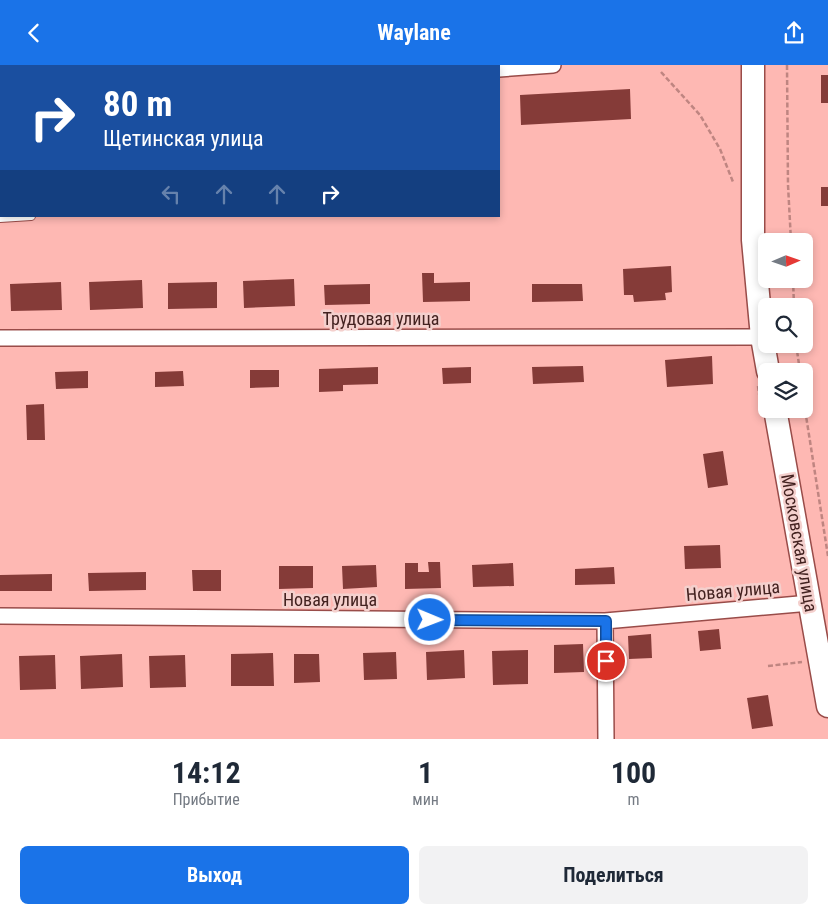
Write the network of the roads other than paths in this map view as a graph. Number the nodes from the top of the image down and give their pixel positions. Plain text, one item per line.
1 (552, 65) edge
2 (753, 65) edge
3 (500, 69) edge
4 (16, 217) edge
5 (0, 218) edge
6 (758, 298) edge
7 (758, 337) edge
8 (0, 338) edge
9 (777, 418) edge
10 (810, 603) junction
11 (0, 617) edge
12 (606, 621) junction
13 (828, 706) edge
14 (606, 739) edge

1 - 3 street
2 - 6 main road
4 - 5 lane
7 - 8 street, Трудовая улица
9 - 10 main road, Московская улица
10 - 12 street, Новая улица
10 - 13 main road, Московская улица
11 - 12 street, Новая улица
12 - 14 street

